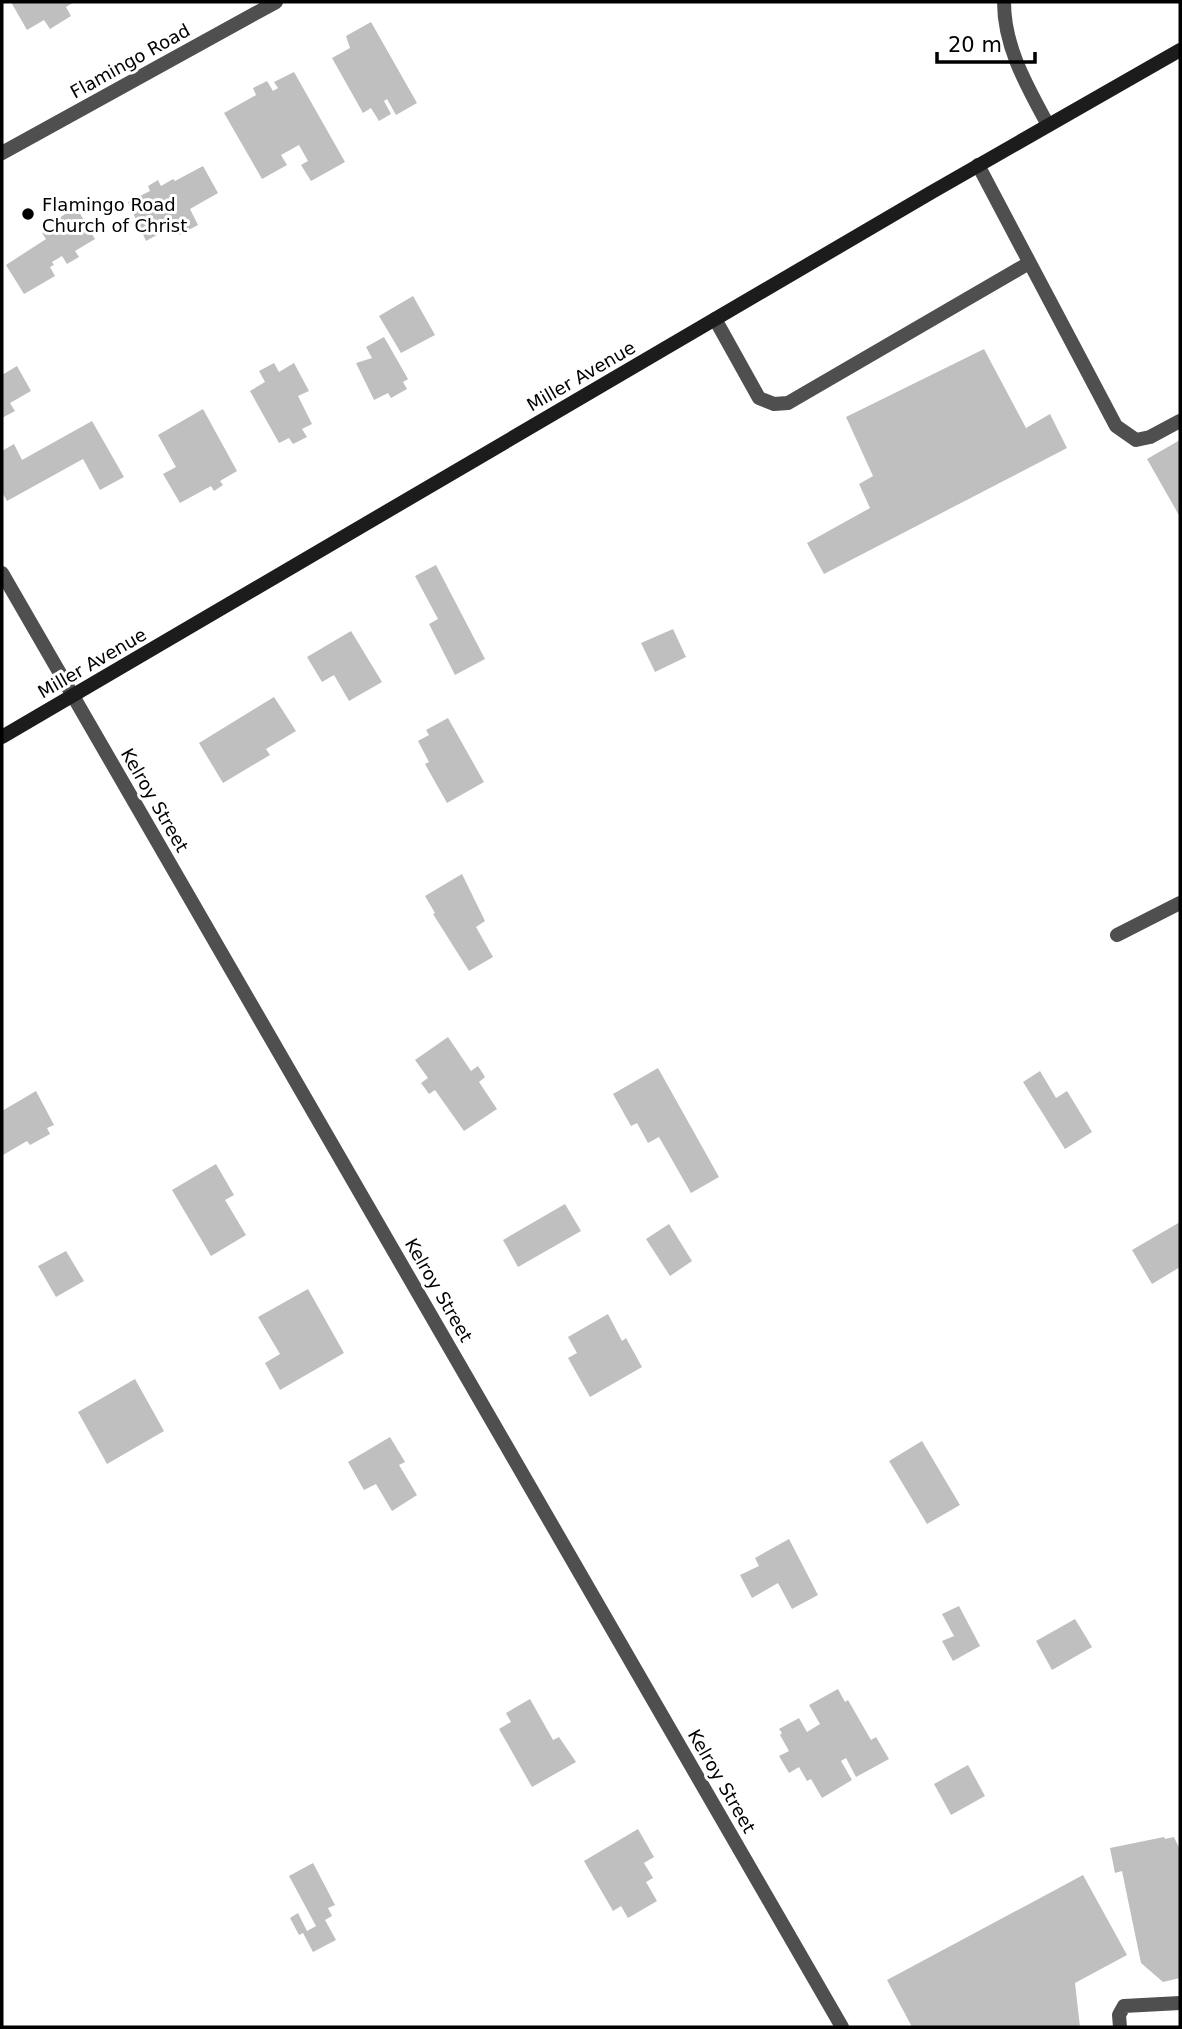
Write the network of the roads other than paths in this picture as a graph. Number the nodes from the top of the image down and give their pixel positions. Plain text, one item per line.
1 (276, 2) edge
2 (1004, 2) edge
3 (1180, 50) edge
4 (1048, 125) junction
5 (2, 153) edge
6 (978, 165) junction
7 (1029, 263) junction
8 (715, 319) junction
9 (1180, 421) edge
10 (2, 573) edge
11 (73, 696) junction
12 (2, 737) edge
13 (1180, 902) edge
14 (1116, 935) dead end
15 (1180, 2003) edge
16 (842, 2027) edge
17 (1120, 2027) edge

1 - 5 street, Flamingo Road
2 - 4 street
3 - 4 main road, Miller Avenue
4 - 6 main road, Miller Avenue
6 - 7 street
6 - 8 main road, Miller Avenue
7 - 8 street
7 - 9 street
8 - 11 main road, Miller Avenue
10 - 11 street, Kelroy Street
11 - 12 main road, Miller Avenue
11 - 16 street, Kelroy Street
13 - 14 street
15 - 17 street

